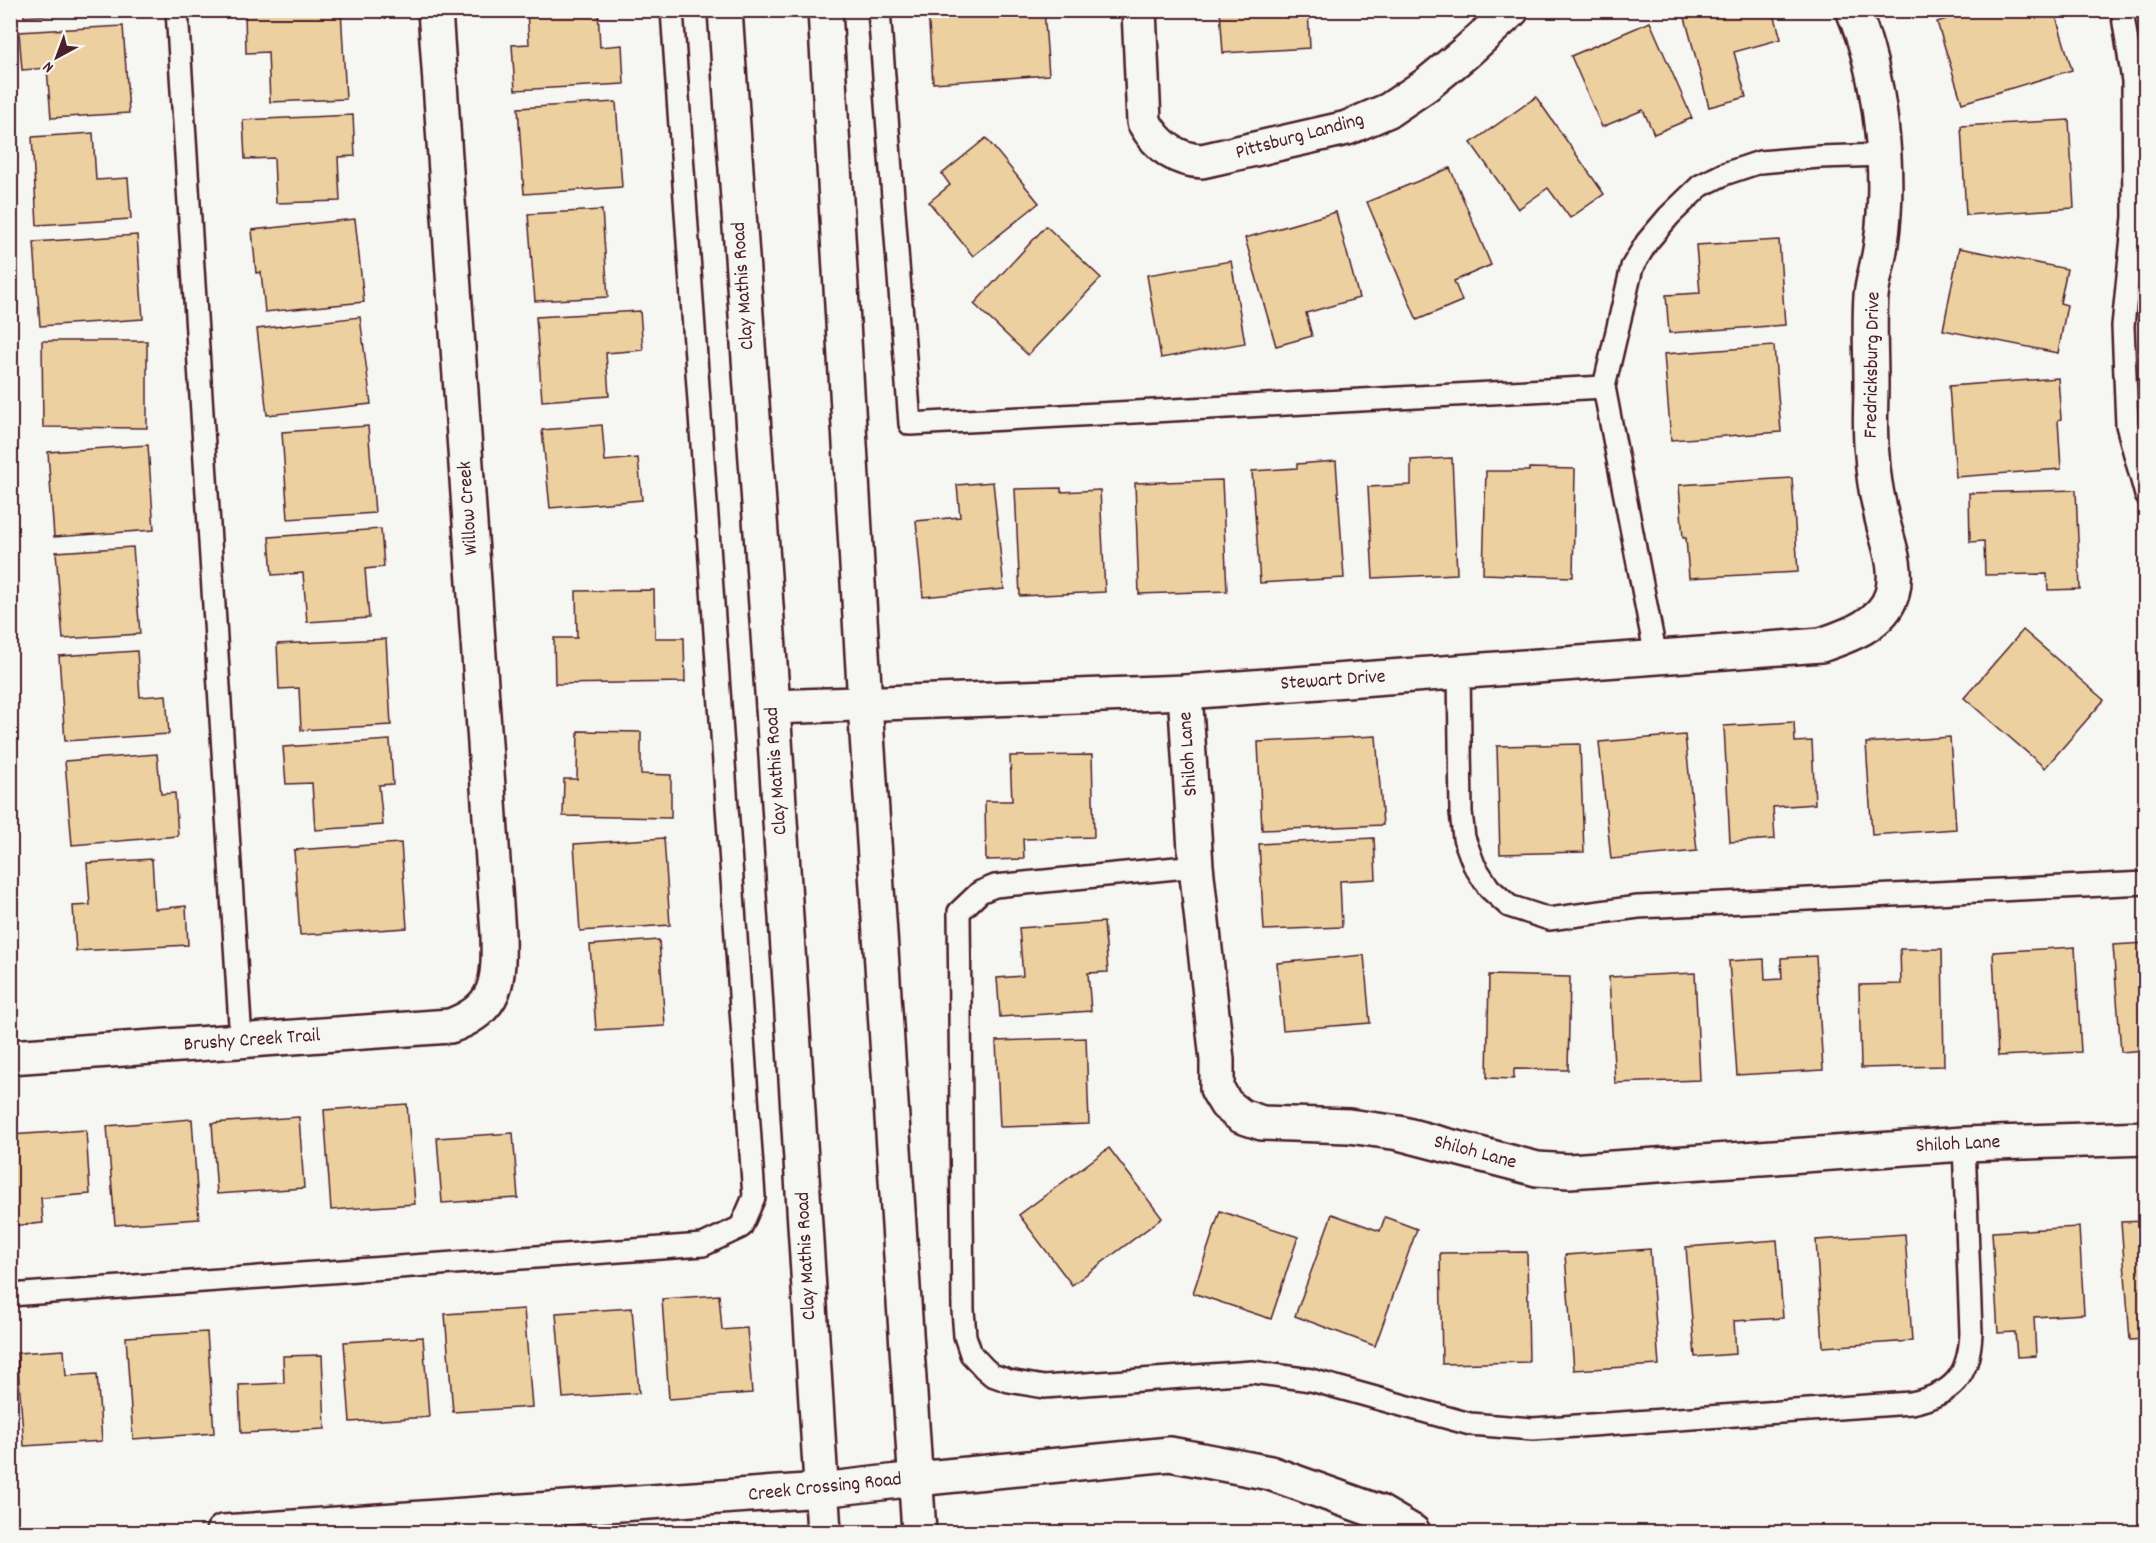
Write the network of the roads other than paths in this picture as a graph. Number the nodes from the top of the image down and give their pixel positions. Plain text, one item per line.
1 (177, 10) edge
2 (435, 10) edge
3 (672, 10) edge
4 (725, 10) edge
5 (825, 10) edge
6 (879, 10) edge
7 (1139, 10) edge
8 (1512, 10) edge
9 (1854, 10) edge
10 (2122, 10) edge
11 (1885, 155) junction
12 (1604, 387) junction
13 (2145, 495) edge
14 (1882, 612) joint
15 (1656, 657) junction
16 (1459, 671) junction
17 (1185, 692) junction
18 (865, 704) junction
19 (773, 707) junction
20 (1196, 866) junction
21 (2145, 883) edge
22 (486, 1003) joint
23 (242, 1041) junction
24 (10, 1057) edge
25 (2145, 1138) edge
26 (1964, 1144) junction
27 (10, 1296) edge
28 (916, 1479) junction
29 (821, 1490) junction
30 (223, 1533) edge
31 (824, 1533) edge
32 (920, 1533) edge
33 (1413, 1533) edge

1 - 23 lane
2 - 22 street, Willow Creek
3 - 27 lane
4 - 19 street, Clay Mathis Road
5 - 18 street
6 - 12 lane
7 - 8 street, Pittsburg Landing
9 - 11 street, Fredricksburg Drive
10 - 13 lane
11 - 12 lane
11 - 14 street, Fredricksburg Drive
12 - 15 lane
14 - 15 street, Stewart Drive
15 - 16 street, Stewart Drive
16 - 17 street, Stewart Drive
16 - 21 lane
17 - 18 street, Stewart Drive
17 - 20 street, Shiloh Lane
18 - 19 street, Stewart Drive
18 - 28 street
19 - 29 street, Clay Mathis Road
20 - 26 street, Shiloh Lane
20 - 26 lane
22 - 23 street, Brushy Creek Trail
23 - 24 street, Brushy Creek Trail
25 - 26 street, Shiloh Lane
28 - 29 street, Creek Crossing Road
28 - 32 street
28 - 33 street, Creek Crossing Road
29 - 30 street, Creek Crossing Road
29 - 31 street, Clay Mathis Road

